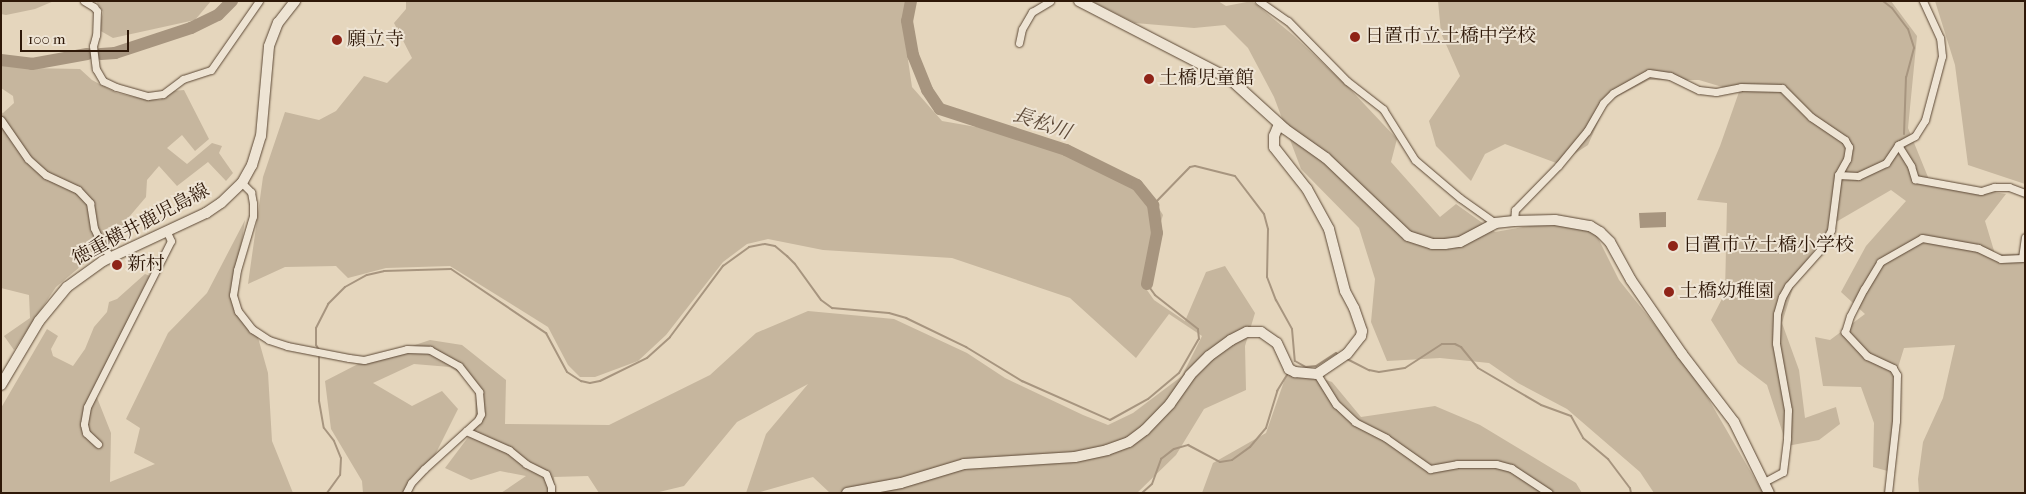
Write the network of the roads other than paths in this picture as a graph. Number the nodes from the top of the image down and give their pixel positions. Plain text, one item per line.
1 (84, 1) edge
2 (259, 1) edge
3 (295, 1) edge
4 (1050, 1) edge
5 (1079, 1) edge
6 (1923, 1) edge
7 (1263, 2) edge
8 (1019, 43) dead end
9 (1, 120) edge
10 (1279, 124) junction
11 (1898, 145) junction
12 (1838, 175) junction
13 (242, 183) junction
14 (2025, 193) edge
15 (1514, 220) junction
16 (1495, 223) junction
17 (167, 232) junction
18 (2025, 237) edge
19 (111, 258) junction
20 (1317, 374) junction
21 (1, 385) edge
22 (466, 431) junction
23 (98, 444) dead end
24 (1764, 482) junction
25 (1547, 492) edge
26 (406, 493) edge
27 (551, 493) edge
28 (847, 493) edge
29 (1769, 493) edge
30 (1888, 493) edge

1 - 2 street
3 - 13 street, 徳重横井鹿児島線
4 - 8 street
5 - 10 street
6 - 11 street
7 - 16 street
9 - 19 street
10 - 16 street
10 - 20 street
11 - 12 street
11 - 14 street
12 - 15 street
12 - 24 street
13 - 17 street, 徳重横井鹿児島線
13 - 22 street
15 - 16 street
15 - 24 street
17 - 19 street, 徳重横井鹿児島線
17 - 23 street
18 - 30 street
19 - 21 street, 徳重横井鹿児島線
20 - 25 street
20 - 28 street
22 - 26 street
22 - 27 street
24 - 29 street

